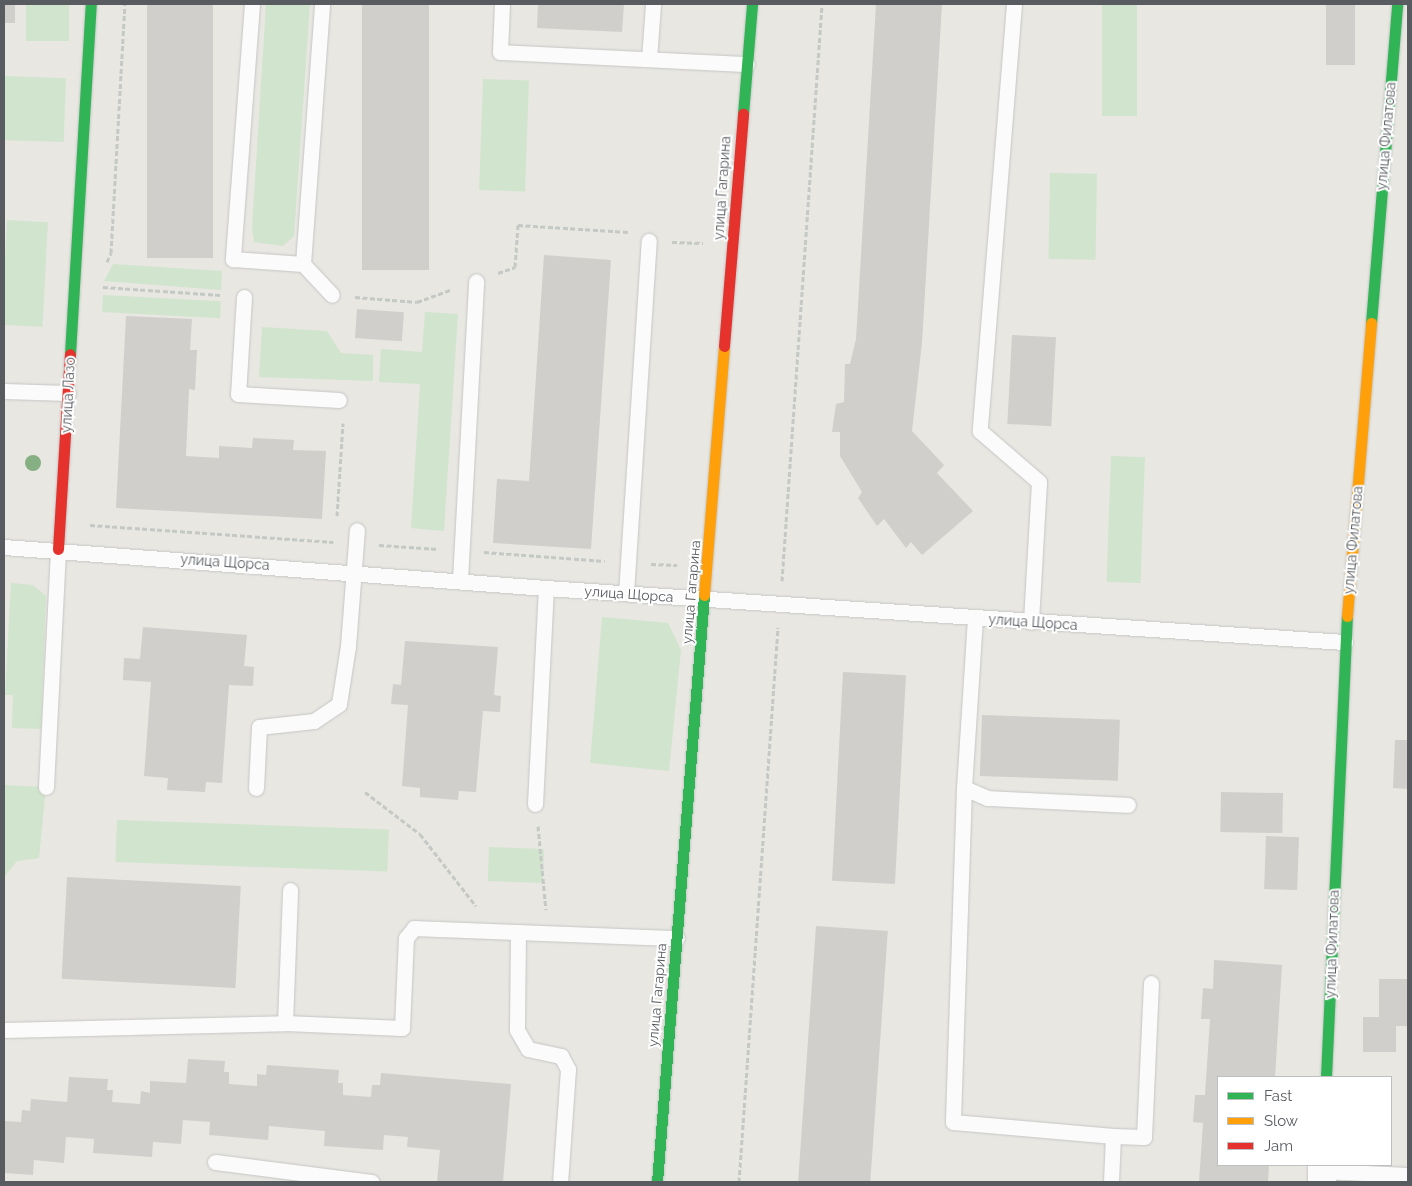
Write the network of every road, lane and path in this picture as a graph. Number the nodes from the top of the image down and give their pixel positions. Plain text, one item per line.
1 (91, 4) edge
2 (125, 4) edge
3 (252, 4) edge
4 (322, 4) edge
5 (502, 4) edge
6 (653, 4) edge
7 (752, 4) edge
8 (1014, 4) edge
9 (1398, 4) edge
10 (650, 60) junction
11 (747, 64) junction
12 (706, 234) dead end
13 (650, 241) junction
14 (706, 243) junction
15 (705, 253) dead end
16 (303, 264) junction
17 (103, 270) dead end
18 (476, 281) junction
19 (95, 287) dead end
20 (332, 295) joint
21 (227, 296) dead end
22 (244, 297) dead end
23 (4, 391) edge
24 (68, 393) junction
25 (338, 400) dead end
26 (82, 524) dead end
27 (356, 536) joint
28 (336, 542) dead end
29 (4, 546) edge
30 (58, 549) junction
31 (462, 551) junction
32 (628, 563) junction
33 (683, 566) dead end
34 (354, 572) junction
35 (460, 580) junction
36 (546, 588) junction
37 (626, 593) junction
38 (705, 599) junction
39 (975, 618) junction
40 (1031, 622) junction
41 (1345, 642) junction
42 (46, 787) dead end
43 (256, 788) dead end
44 (964, 788) junction
45 (365, 792) dead end
46 (535, 804) joint
47 (1128, 805) dead end
48 (290, 890) dead end
49 (495, 930) junction
50 (518, 932) junction
51 (548, 933) junction
52 (677, 938) junction
53 (1150, 983) dead end
54 (285, 1024) junction
55 (4, 1030) edge
56 (1326, 1076) edge
57 (1113, 1136) junction
58 (215, 1162) dead end
59 (1322, 1173) edge
60 (1408, 1175) edge
61 (372, 1182) edge
62 (560, 1182) edge
63 (656, 1182) edge
64 (1111, 1182) edge

1 - 24 street, улица Лазо
2 - 17 path
3 - 16 lane
4 - 16 lane
5 - 10 lane
6 - 10 lane
7 - 11 street, улица Гагарина
8 - 40 lane
9 - 41 street, улица Филатова
10 - 11 lane
11 - 38 street, улица Гагарина
12 - 14 path
13 - 14 path
13 - 18 path
13 - 32 lane
14 - 15 path
16 - 20 lane
18 - 20 path
18 - 31 lane
19 - 21 path
22 - 25 lane
23 - 24 lane
24 - 30 street, улица Лазо
26 - 28 path
27 - 31 path
27 - 34 lane
29 - 30 lane, улица Щорса
30 - 34 lane, улица Щорса
30 - 42 lane, улица Лазо
31 - 32 path
31 - 35 lane
32 - 33 path
32 - 37 lane
34 - 35 lane, улица Щорса
34 - 43 lane
35 - 36 lane, улица Щорса
36 - 37 lane, улица Щорса
36 - 46 lane
37 - 38 lane, улица Щорса
38 - 39 lane, улица Щорса
38 - 52 street, улица Гагарина
39 - 40 lane, улица Щорса
39 - 44 lane
40 - 41 lane, улица Щорса
41 - 56 street, улица Филатова
44 - 47 lane
44 - 57 lane
45 - 49 path
46 - 51 path
48 - 54 lane
49 - 50 lane
49 - 54 lane
50 - 51 lane
50 - 62 lane
51 - 52 lane
52 - 63 street, улица Гагарина
53 - 57 lane
54 - 55 lane
57 - 64 lane
58 - 61 lane
59 - 60 lane

